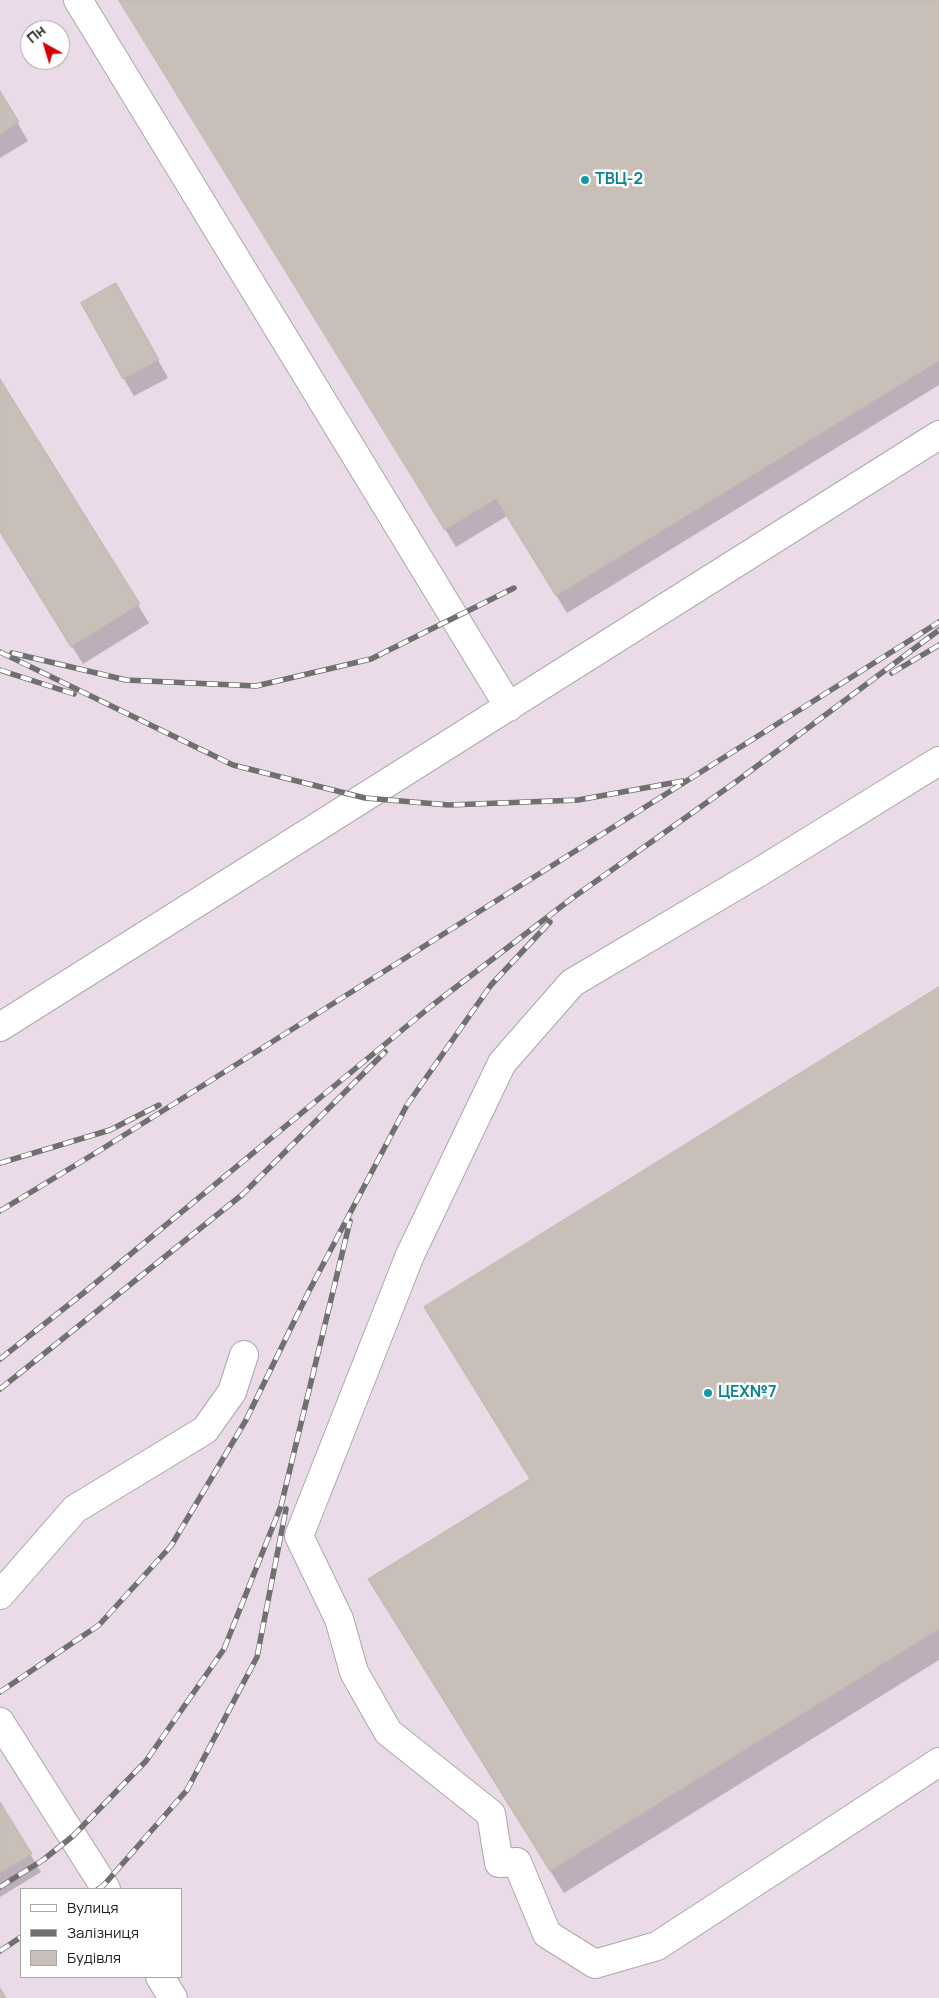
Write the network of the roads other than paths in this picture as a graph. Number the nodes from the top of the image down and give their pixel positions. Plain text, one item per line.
1 (78, 0) edge
2 (939, 435) edge
3 (509, 707) junction
4 (939, 761) edge
5 (0, 1026) edge
6 (244, 1355) dead end
7 (0, 1595) edge
8 (0, 1722) edge
9 (939, 1762) edge
10 (105, 1888) edge
11 (161, 1978) edge
12 (173, 1998) edge

1 - 3 lane
2 - 3 lane
3 - 5 lane
4 - 9 lane
6 - 7 lane
8 - 10 lane
11 - 12 lane

